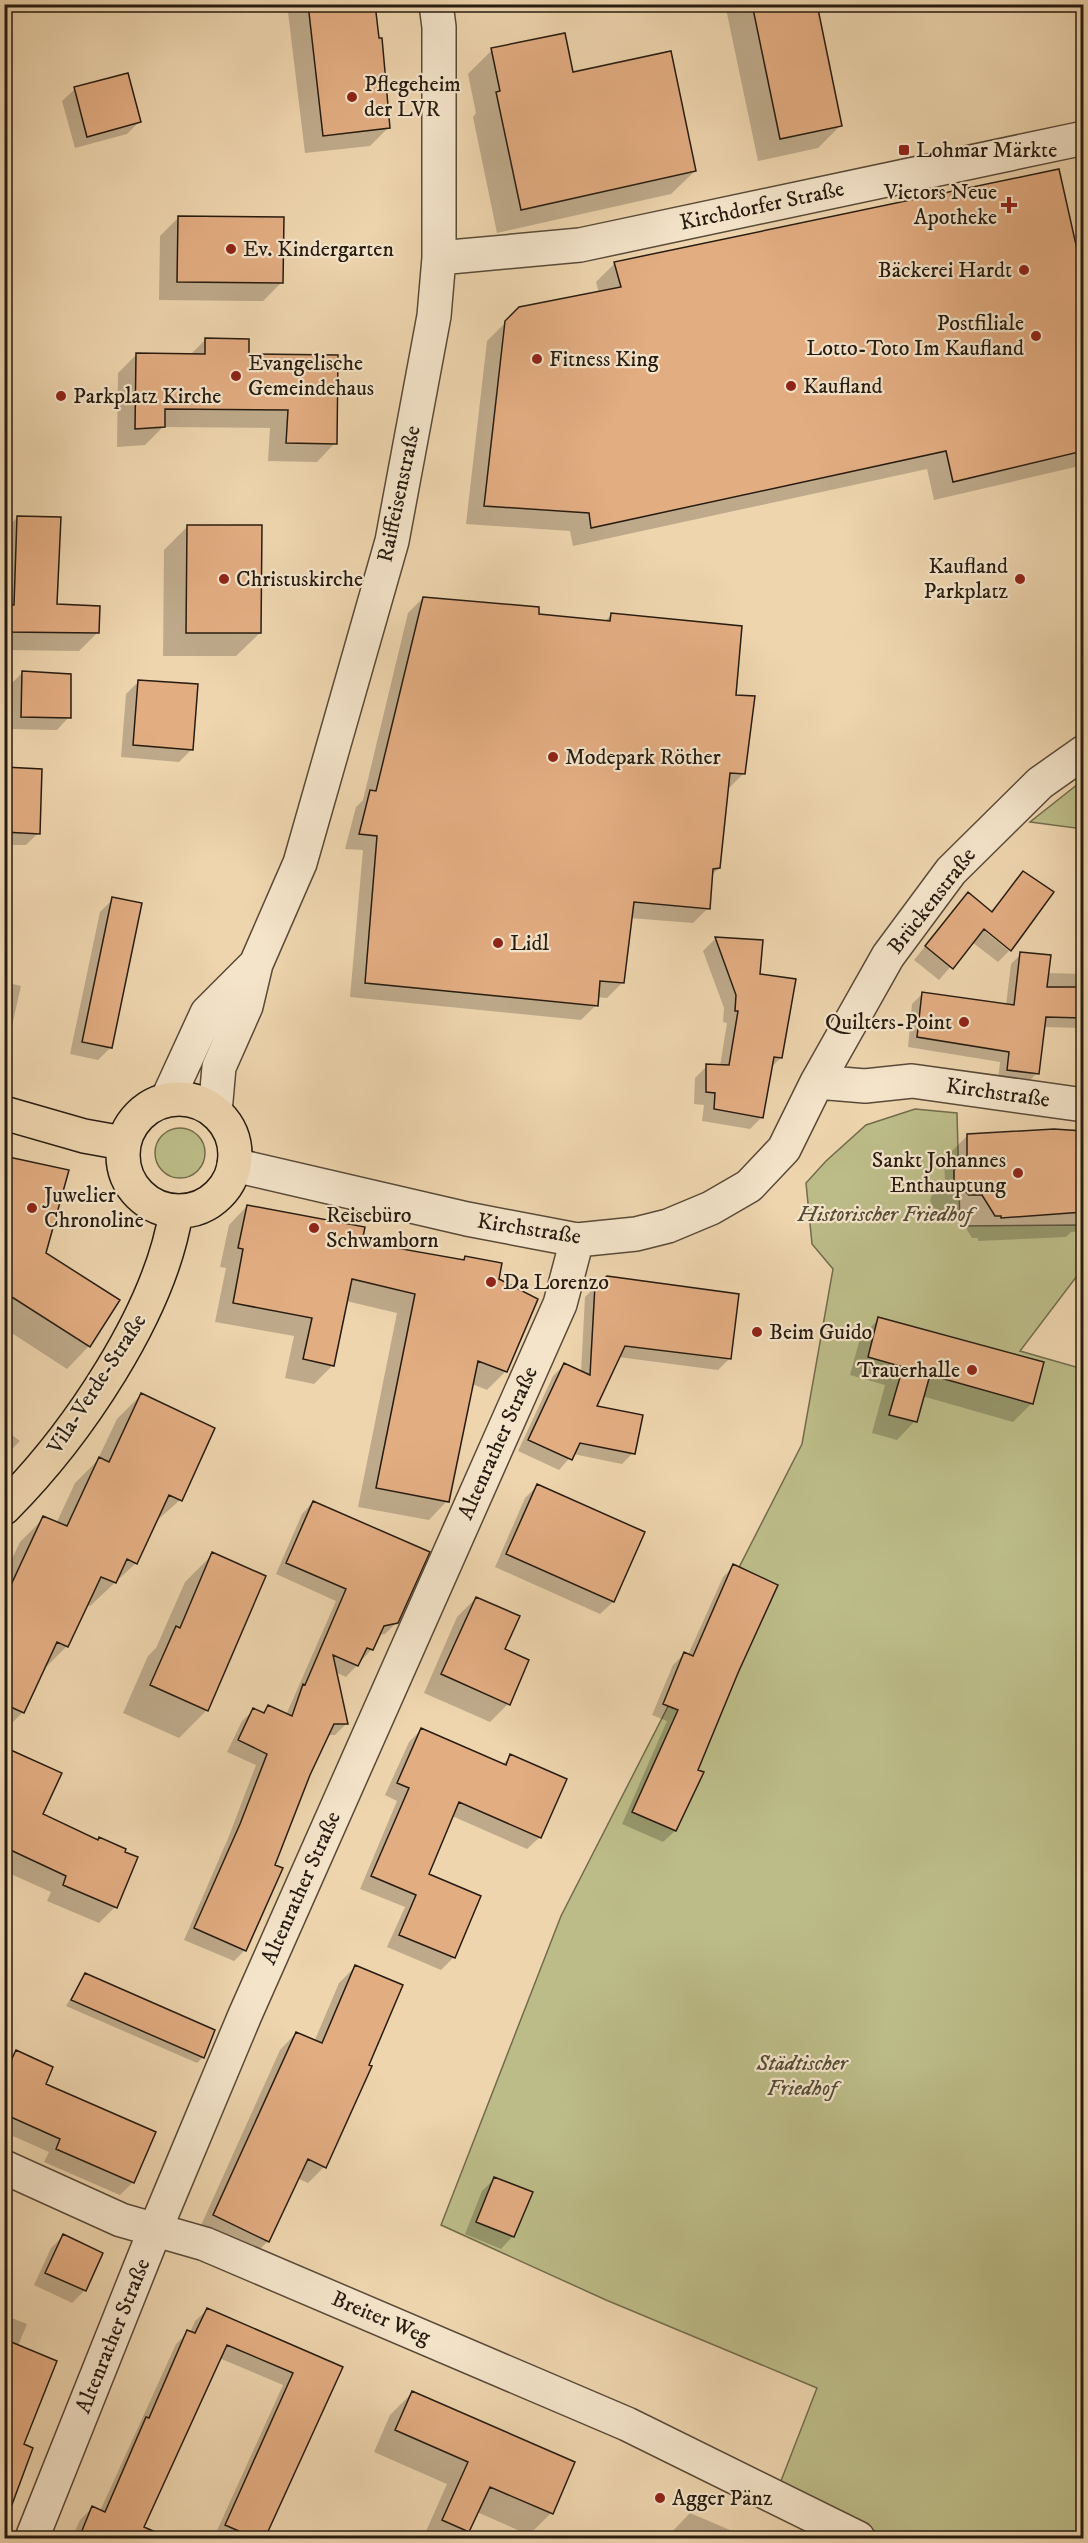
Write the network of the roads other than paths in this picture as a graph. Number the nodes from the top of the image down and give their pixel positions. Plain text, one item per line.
1 (436, 4) edge
2 (1083, 138) edge
3 (439, 258) junction
4 (1083, 752) edge
5 (256, 964) junction
6 (817, 1082) junction
7 (167, 1100) junction
8 (1083, 1105) edge
9 (215, 1112) junction
10 (4, 1113) edge
11 (123, 1143) junction
12 (234, 1165) junction
13 (176, 1212) junction
14 (577, 1240) junction
15 (4, 1509) edge
16 (4, 2166) edge
17 (155, 2230) junction
18 (32, 2538) edge
19 (858, 2538) edge

1 - 3 street, Raiffeisenstraße
2 - 3 street, Kirchdorfer Straße
3 - 5 street, Raiffeisenstraße
4 - 6 street, Brückenstraße
5 - 7 street, Raiffeisenstraße
5 - 9 street, Raiffeisenstraße
6 - 8 street, Kirchstraße
6 - 14 street, Kirchstraße
7 - 9 main road
7 - 11 main road
9 - 12 main road
10 - 11 main road
11 - 13 main road
12 - 13 main road
12 - 14 street, Kirchstraße
13 - 15 main road, Vila-Verde-Straße
14 - 17 street, Altenrather Straße
16 - 17 street, Breiter Weg
17 - 18 street, Altenrather Straße
17 - 19 street, Breiter Weg

